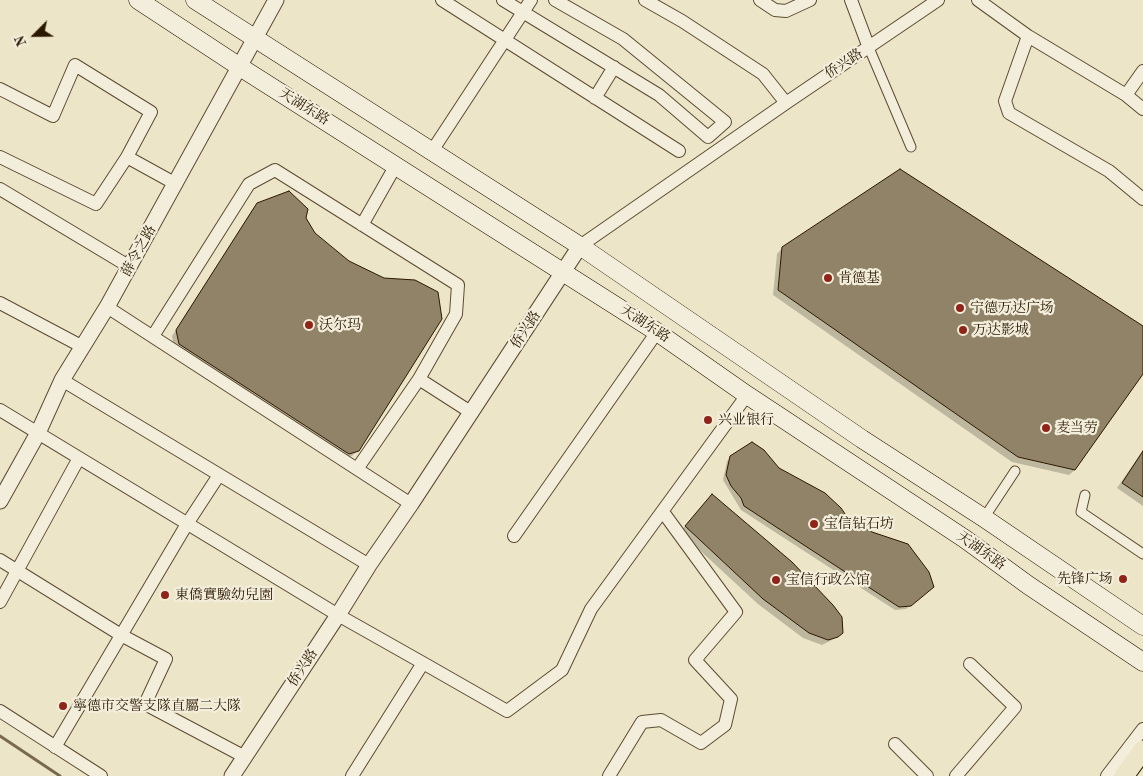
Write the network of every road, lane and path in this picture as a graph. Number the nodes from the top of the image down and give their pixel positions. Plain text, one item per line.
1 (138, 0) edge
2 (195, 0) edge
3 (276, 0) edge
4 (442, 0) edge
5 (503, 0) edge
6 (531, 0) edge
7 (555, 0) edge
8 (645, 0) edge
9 (760, 0) edge
10 (810, 0) edge
11 (851, 0) edge
12 (938, 0) edge
13 (978, 0) edge
14 (523, 12) junction
15 (1028, 36) junction
16 (255, 38) junction
17 (506, 41) junction
18 (869, 48) junction
19 (240, 67) junction
20 (614, 67) junction
21 (1143, 71) edge
22 (0, 89) edge
23 (1126, 95) junction
24 (595, 98) junction
25 (786, 103) junction
26 (1143, 109) edge
27 (911, 147) dead end
28 (432, 151) junction
29 (679, 151) dead end
30 (0, 157) edge
31 (126, 157) junction
32 (396, 165) junction
33 (176, 184) junction
34 (0, 190) edge
35 (1143, 199) edge
36 (362, 225) junction
37 (580, 246) junction
38 (130, 267) junction
39 (564, 272) junction
40 (0, 303) edge
41 (108, 307) junction
42 (657, 332) junction
43 (153, 336) junction
44 (83, 347) junction
45 (419, 379) junction
46 (62, 380) junction
47 (748, 394) junction
48 (0, 410) edge
49 (472, 413) junction
50 (38, 433) junction
51 (79, 458) junction
52 (357, 469) junction
53 (1015, 472) dead end
54 (219, 475) junction
55 (1085, 495) dead end
56 (0, 501) edge
57 (412, 504) junction
58 (663, 512) junction
59 (984, 518) junction
60 (188, 524) junction
61 (514, 536) dead end
62 (1143, 554) edge
63 (0, 560) edge
64 (369, 565) junction
65 (18, 571) junction
66 (0, 602) edge
67 (338, 615) junction
68 (1138, 624) edge
69 (122, 635) junction
70 (1122, 649) junction
71 (1143, 662) edge
72 (423, 663) junction
73 (970, 664) dead end
74 (1143, 677) edge
75 (0, 711) edge
76 (1143, 729) edge
77 (895, 744) dead end
78 (55, 747) junction
79 (1143, 750) edge
80 (245, 757) junction
81 (1128, 775) edge
82 (101, 776) edge
83 (232, 776) edge
84 (352, 776) edge
85 (609, 776) edge
86 (926, 776) edge
87 (956, 776) edge
88 (1107, 776) edge

1 - 19 main road, 天湖东路
2 - 16 main road, 天湖东路
3 - 16 street, 薛令之路
4 - 17 street
5 - 14 street
6 - 14 street
7 - 20 street
8 - 25 street
9 - 10 street
11 - 18 street
12 - 18 street, 侨兴路
13 - 15 street
14 - 17 street
14 - 20 street
15 - 23 street
15 - 35 street
16 - 19 street, 薛令之路
16 - 28 main road, 天湖东路
17 - 24 street
17 - 28 street
18 - 25 street, 侨兴路
18 - 27 street
19 - 32 main road, 天湖东路
19 - 33 street, 薛令之路
20 - 24 street
21 - 23 street
22 - 31 street
23 - 26 street
24 - 29 street
25 - 37 street, 侨兴路
28 - 37 main road, 天湖东路
30 - 31 street
31 - 33 street
32 - 36 street
32 - 39 main road, 天湖东路
33 - 38 street, 薛令之路
34 - 38 street
36 - 43 street
36 - 45 street
37 - 39 street, 侨兴路
37 - 59 main road, 天湖东路
38 - 41 street, 薛令之路
39 - 42 main road, 天湖东路
39 - 49 street, 侨兴路
40 - 44 street
41 - 43 street
41 - 44 street, 薛令之路
42 - 47 main road, 天湖东路
42 - 61 street
43 - 52 street
44 - 46 street, 薛令之路
45 - 49 street
45 - 52 street
46 - 50 street, 薛令之路
46 - 54 street
47 - 58 street
47 - 70 main road, 天湖东路
48 - 50 street
49 - 57 street, 侨兴路
50 - 51 street
50 - 56 street, 薛令之路
51 - 60 street
51 - 65 street
52 - 57 street
53 - 59 street
54 - 60 street
54 - 64 street
55 - 62 street
57 - 64 street, 侨兴路
58 - 72 street
58 - 85 street
59 - 68 main road, 天湖东路
60 - 67 street
60 - 69 street
63 - 65 street
64 - 67 street, 侨兴路
65 - 66 street
65 - 69 street
67 - 72 street
67 - 80 street, 侨兴路
68 - 70 main road
69 - 78 street
69 - 80 street
70 - 71 main road, 天湖东路
70 - 74 main road
72 - 84 street
73 - 87 street
75 - 78 street
76 - 88 street
77 - 86 street
78 - 82 street
79 - 81 main road
80 - 83 street, 侨兴路

